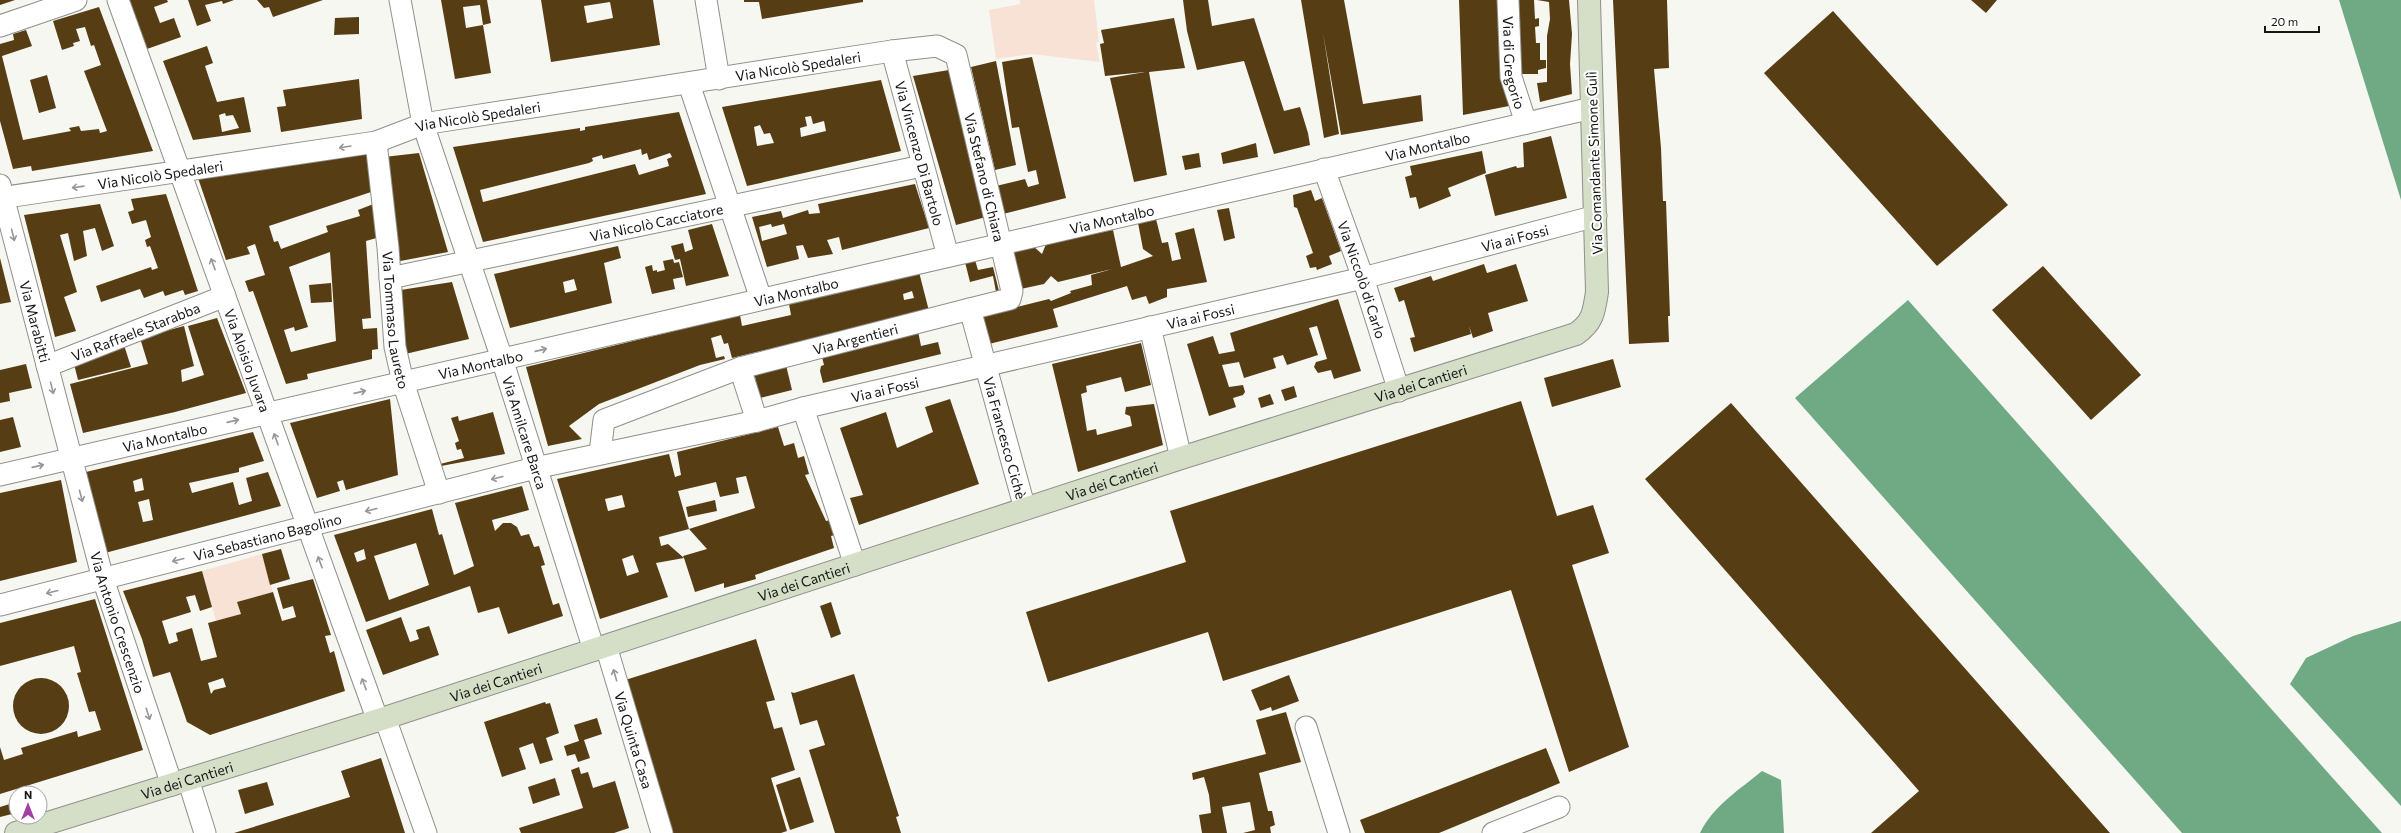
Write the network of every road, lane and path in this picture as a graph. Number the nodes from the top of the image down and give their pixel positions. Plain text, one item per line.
1 (76, 0) edge
2 (118, 0) edge
3 (400, 0) edge
4 (706, 0) edge
5 (1508, 0) edge
6 (1589, 0) edge
7 (0, 26) edge
8 (892, 51) junction
9 (956, 55) joint
10 (719, 79) junction
11 (689, 84) junction
12 (1592, 108) junction
13 (1526, 123) junction
14 (423, 124) junction
15 (376, 142) junction
16 (922, 166) junction
17 (1324, 169) junction
18 (180, 172) junction
19 (1, 193) edge
20 (731, 206) junction
21 (1596, 216) junction
22 (1002, 244) junction
23 (948, 256) junction
24 (469, 261) junction
25 (390, 278) junction
26 (1363, 278) junction
27 (225, 296) junction
28 (761, 299) junction
29 (1010, 299) joint
30 (970, 309) junction
31 (1589, 325) joint
32 (1150, 326) junction
33 (502, 359) junction
34 (47, 366) junction
35 (985, 367) junction
36 (740, 368) junction
37 (403, 382) junction
38 (1399, 391) junction
39 (803, 408) junction
40 (267, 413) junction
41 (757, 421) junction
42 (600, 453) junction
43 (70, 458) junction
44 (1182, 458) junction
45 (535, 468) junction
46 (0, 475) edge
47 (439, 493) junction
48 (1025, 509) junction
49 (308, 526) junction
50 (855, 565) junction
51 (103, 579) junction
52 (0, 605) edge
53 (600, 648) junction
54 (381, 720) junction
55 (1306, 727) dead end
56 (180, 782) junction
57 (1559, 807) dead end
58 (16, 833) edge
59 (206, 833) edge
60 (426, 833) edge
61 (662, 833) edge
62 (1339, 833) edge
63 (1493, 833) edge

1 - 7 street
2 - 18 street, Via Aloisio Juvara
3 - 14 street, Via Amilcare Barca
4 - 10 street
5 - 13 street, Via di Gregorio
6 - 12 main road, Via Comandante Simone Gulì
8 - 9 street, Via Nicolò Spedaleri
8 - 10 street, Via Nicolò Spedaleri
8 - 16 street, Via Vincenzo Di Bartolo
9 - 22 street, Via Stefano di Chiara
10 - 11 street, Via Nicolò Spedaleri
11 - 14 street, Via Nicolò Spedaleri
11 - 20 street
12 - 13 street, Via Montalbo
12 - 21 main road, Via Comandante Simone Gulì
13 - 17 street, Via Montalbo
14 - 15 street, Via Nicolò Spedaleri
14 - 24 street, Via Amilcare Barca
15 -> 18 street, Via Nicolò Spedaleri
15 - 25 street, Via Tommaso Laureto
16 - 20 street, Via Nicolò Cacciatore
16 - 23 street, Via Vincenzo Di Bartolo
17 - 22 street, Via Montalbo
17 - 26 street, Via Niccolò di Carlo
18 -> 19 street, Via Nicolò Spedaleri
27 -> 18 street, Via Aloisio Juvara
19 -> 34 street, Via Marabitti
20 - 24 street, Via Nicolò Cacciatore
20 - 28 street
21 - 26 street, Via ai Fossi
21 - 31 main road, Via Comandante Simone Gulì
22 - 23 street, Via Montalbo
22 - 29 street, Via Stefano di Chiara
23 - 28 street, Via Montalbo
24 - 25 street, Via Nicolò Cacciatore
24 - 33 street, Via Amilcare Barca
25 - 37 street, Via Tommaso Laureto
26 - 32 street, Via ai Fossi
26 - 38 street, Via Niccolò di Carlo
27 - 34 street, Via Raffaele Starabba
27 - 40 street, Via Aloisio Juvara
33 -> 28 street, Via Montalbo
29 - 30 street, Via Argentieri
30 - 35 street, Via Francesco Cichè
30 - 36 street, Via Argentieri
31 - 38 main road, Via dei Cantieri
32 - 35 street, Via ai Fossi
32 - 44 street
33 - 37 street, Via Montalbo
33 - 45 street, Via Amilcare Barca
34 -> 43 street, Via Marabitti
35 - 39 street, Via ai Fossi
35 - 48 street, Via Francesco Cichè
36 - 41 street
36 - 42 street, Via Argentieri
40 -> 37 street, Via Montalbo
37 - 47 street, Via Tommaso Laureto
38 - 44 main road, Via dei Cantieri
39 - 41 street, Via ai Fossi
39 - 50 street
43 -> 40 street, Via Montalbo
49 -> 40 street, Via Aloisio Juvara
41 - 42 street, Via ai Fossi
42 - 45 street, Via Sebastiano Bagolino
46 -> 43 street, Via Montalbo
43 -> 51 street, Via Antonio Crescenzio
44 - 48 main road, Via dei Cantieri
45 -> 47 street, Via Sebastiano Bagolino
45 - 53 street, Via Amilcare Barca
47 -> 49 street, Via Sebastiano Bagolino
48 - 50 main road, Via dei Cantieri
49 -> 51 street, Via Sebastiano Bagolino
54 -> 49 street, Via Aloisio Juvara
50 - 53 main road, Via dei Cantieri
51 -> 52 street, Via Sebastiano Bagolino
51 -> 56 street, Via Antonio Crescenzio
53 - 54 main road, Via dei Cantieri
61 -> 53 street, Via Quinta Casa
54 - 56 main road, Via dei Cantieri
54 - 60 street, Via Aloisio Juvara
55 - 62 street
56 - 58 main road, Via dei Cantieri
56 - 59 street, Via Antonio Crescenzio
57 - 63 street

